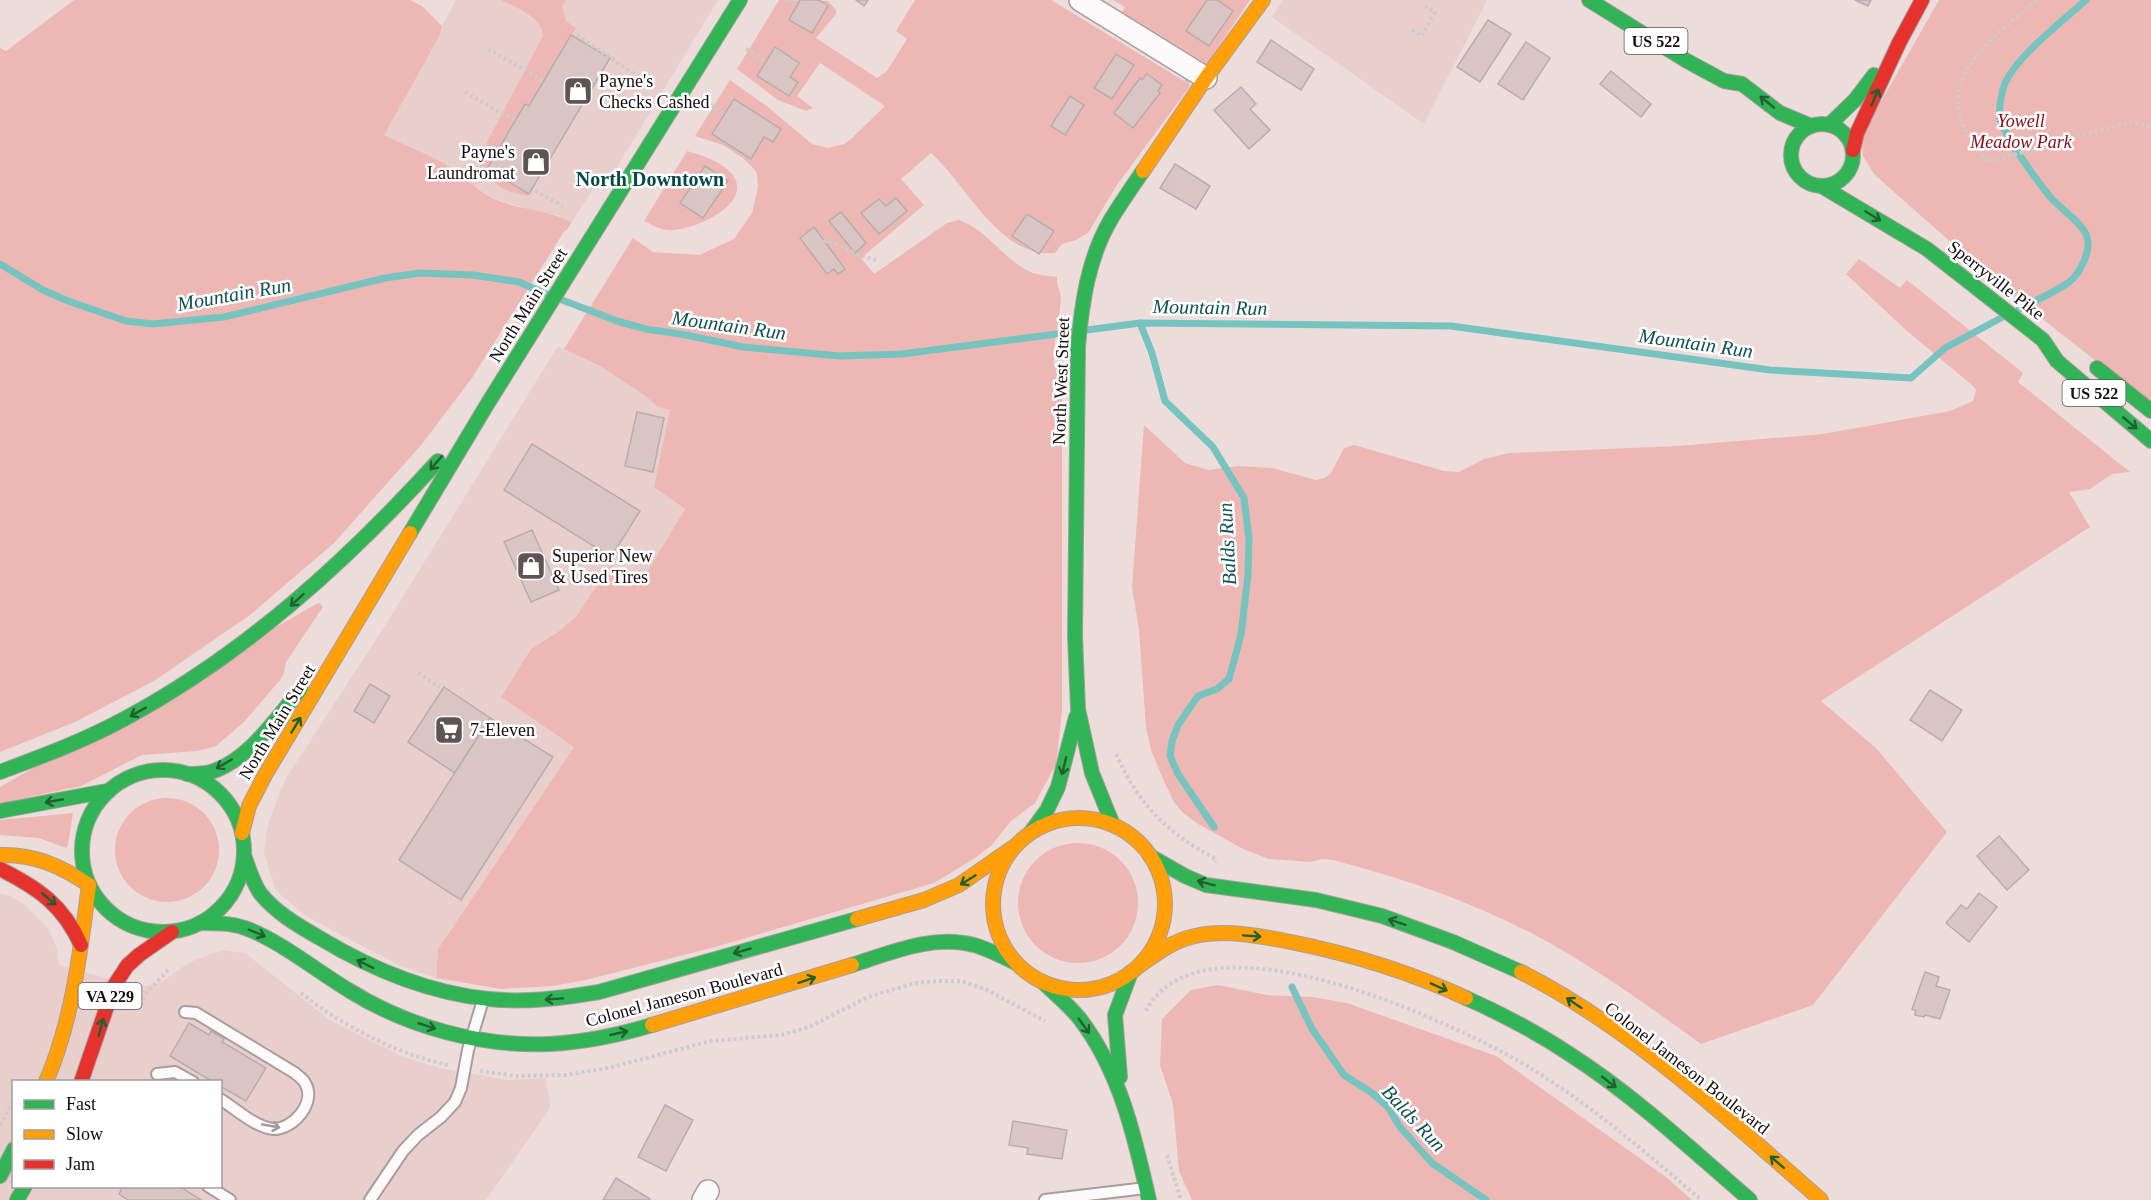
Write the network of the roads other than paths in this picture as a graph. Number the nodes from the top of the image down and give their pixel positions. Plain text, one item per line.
1 (740, 0) edge
2 (1080, 0) edge
3 (1263, 0) edge
4 (1589, 0) edge
5 (1922, 0) edge
6 (1899, 43) junction
7 (1206, 78) junction
8 (1724, 81) junction
9 (1733, 97) dead end
10 (1829, 125) junction
11 (1811, 126) junction
12 (1781, 143) dead end
13 (1853, 154) junction
14 (1791, 163) junction
15 (1857, 175) dead end
16 (1823, 187) junction
17 (1894, 213) dead end
18 (1927, 249) junction
19 (2043, 340) junction
20 (2064, 341) dead end
21 (2090, 362) dead end
22 (488, 403) junction
23 (2151, 411) edge
24 (2151, 441) edge
25 (352, 632) junction
26 (1078, 709) junction
27 (0, 772) edge
28 (187, 774) junction
29 (107, 791) junction
30 (0, 811) edge
31 (1113, 825) junction
32 (1031, 832) junction
33 (242, 833) junction
34 (1015, 846) junction
35 (0, 855) edge
36 (244, 855) junction
37 (1150, 856) junction
38 (0, 870) edge
39 (88, 885) junction
40 (200, 923) junction
41 (172, 932) junction
42 (81, 945) junction
43 (1016, 963) junction
44 (1135, 969) junction
45 (1044, 983) junction
46 (483, 999) junction
47 (185, 1012) dead end
48 (472, 1038) junction
49 (157, 1074) dead end
50 (47, 1080) edge
51 (82, 1080) edge
52 (189, 1080) edge
53 (1122, 1097) junction
54 (222, 1100) edge
55 (12, 1153) edge
56 (0, 1176) edge
57 (211, 1188) edge
58 (1147, 1194) edge
59 (230, 1200) edge
60 (370, 1200) edge
61 (1045, 1200) edge
62 (1750, 1200) edge
63 (1821, 1200) edge

1 - 22 main road, North Main Street
2 - 7 street
3 - 7 main road, North West Street
4 - 8 main road, US 522
5 - 6 main road
6 - 10 main road
13 -> 6 main road
7 - 26 main road, North West Street
8 - 9 main road, US 522
11 -> 8 main road, US 522
10 - 11 main road, US 522
10 - 13 main road
11 - 14 main road
12 - 14 main road, US 522
13 - 15 main road
13 - 16 main road
14 - 16 main road, US 522
16 -> 18 main road, Sperryville Pike / US 522
17 - 18 main road, Sperryville Pike / US 522
18 - 19 main road, Sperryville Pike / US 522
19 - 20 main road, Sperryville Pike
19 -> 24 main road, Sperryville Pike / US 522
21 - 23 main road, US 522
22 - 25 main road, North Main Street
22 -> 27 main road
25 -> 28 main road, North Main Street
33 -> 25 main road, North Main Street
26 - 31 main road, North West Street
26 -> 32 main road, North West Street
28 - 29 main road, North Main Street
28 - 33 main road, North Main Street
29 -> 30 main road
29 - 39 main road, North Main Street
31 - 32 main road
31 - 37 main road
32 - 34 main road
33 - 36 main road, North Main Street
34 - 43 main road
34 -> 46 main road, Colonel Jameson Boulevard
35 - 39 main road
36 - 40 main road, North Main Street
46 -> 36 main road, Colonel Jameson Boulevard
37 - 44 main road
63 -> 37 main road, Colonel Jameson Boulevard
38 -> 42 main road
39 - 41 main road, North Main Street
39 - 42 main road, North Main Street / VA 229
40 - 41 main road, North Main Street
40 -> 48 main road, Colonel Jameson Boulevard
51 -> 41 main road, North Main Street / VA 229
42 - 50 main road, North Main Street / VA 229
43 - 45 main road
48 -> 43 main road, Colonel Jameson Boulevard
44 - 45 main road
44 - 53 main road
44 -> 62 main road
45 -> 53 main road
46 - 48 lane
54 -> 47 lane
48 - 60 lane
49 - 52 lane
53 - 58 main road
55 - 56 main road
57 - 59 lane
58 - 61 lane

